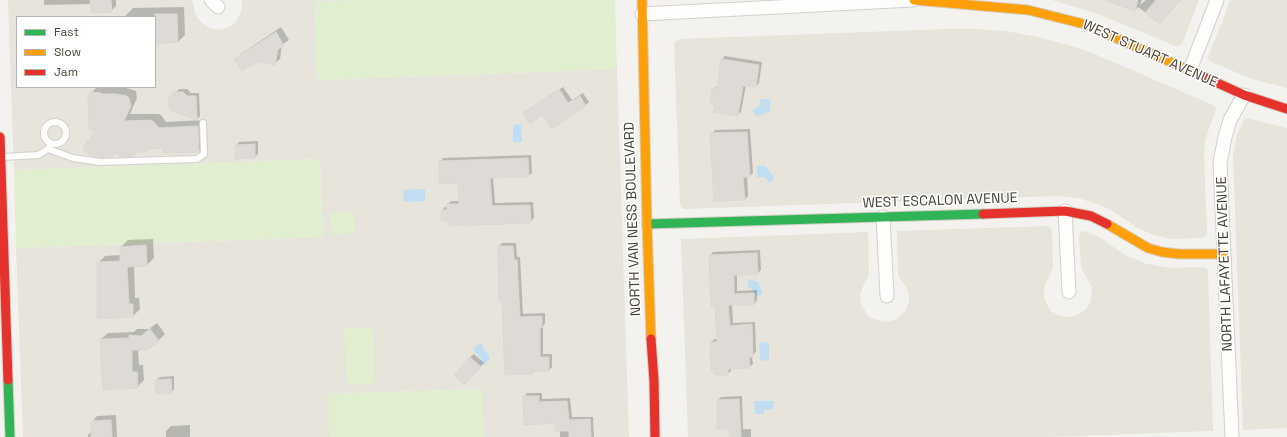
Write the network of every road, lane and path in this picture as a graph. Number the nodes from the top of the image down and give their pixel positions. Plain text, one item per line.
1 (642, 0) edge
2 (913, 0) edge
3 (1217, 0) edge
4 (642, 14) junction
5 (1190, 70) junction
6 (1244, 95) junction
7 (1287, 109) edge
8 (203, 123) dead end
9 (0, 137) edge
10 (2, 157) junction
11 (1065, 210) junction
12 (884, 217) junction
13 (647, 224) junction
14 (1224, 254) junction
15 (1069, 292) dead end
16 (887, 296) dead end
17 (10, 437) edge
18 (655, 437) edge
19 (1232, 437) edge

1 - 4 street, NORTH VAN NESS BOULEVARD
2 - 4 street, WEST STUART AVENUE
2 - 5 street, WEST STUART AVENUE
3 - 5 street
4 - 13 street, NORTH VAN NESS BOULEVARD
5 - 6 street, WEST STUART AVENUE
6 - 7 street, WEST STUART AVENUE
6 - 14 street, NORTH LAFAYETTE AVENUE
8 - 10 lane
9 - 10 street
10 - 17 street
11 - 12 street, WEST ESCALON AVENUE
11 - 14 street, WEST ESCALON AVENUE
11 - 15 street
12 - 13 street, WEST ESCALON AVENUE
12 - 16 street
13 - 18 street, NORTH VAN NESS BOULEVARD
14 - 19 street, NORTH LAFAYETTE AVENUE

